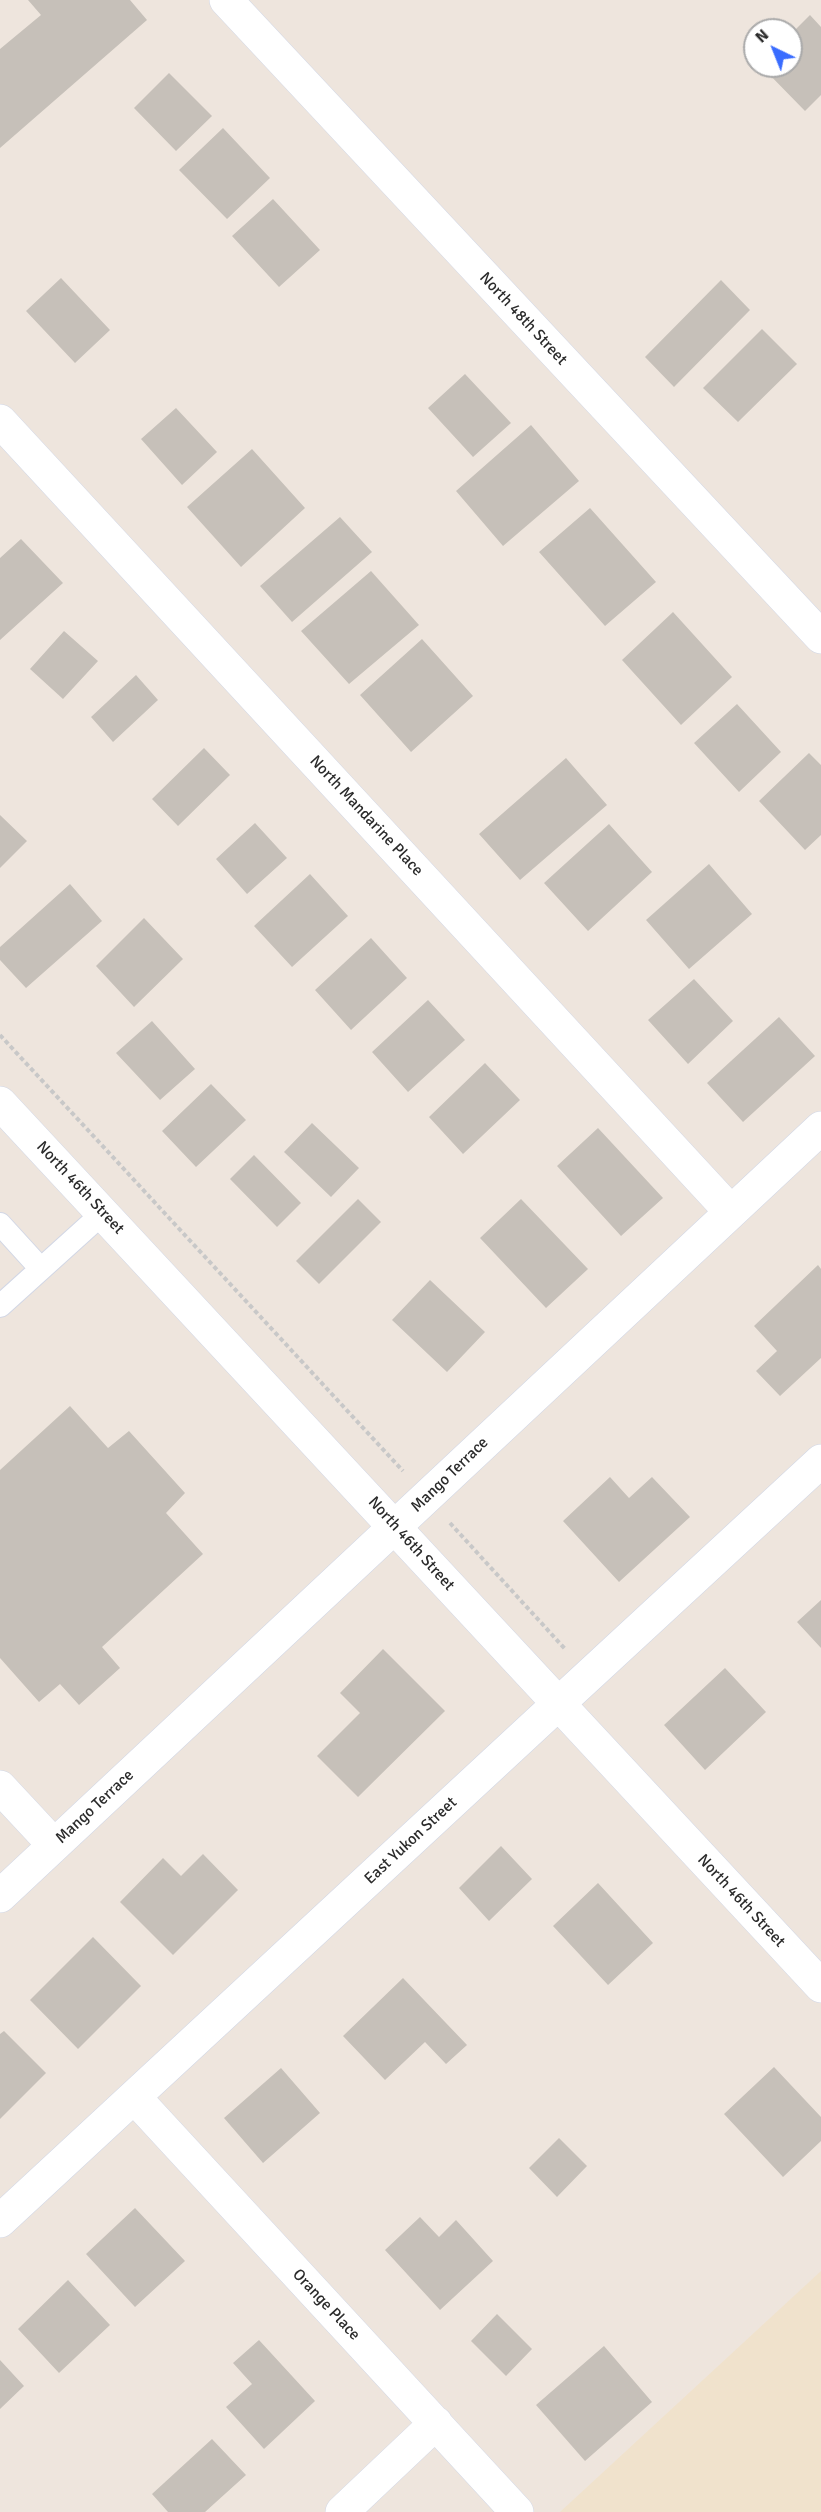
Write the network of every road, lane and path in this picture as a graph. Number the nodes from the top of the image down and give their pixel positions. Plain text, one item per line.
1 (226, 0) edge
2 (0, 421) edge
3 (821, 637) edge
4 (0, 1035) edge
5 (0, 1102) edge
6 (821, 1128) edge
7 (731, 1212) junction
8 (103, 1213) junction
9 (0, 1224) edge
10 (41, 1269) junction
11 (0, 1306) edge
12 (821, 1461) edge
13 (426, 1496) junction
14 (396, 1526) junction
15 (591, 1675) junction
16 (558, 1704) junction
17 (0, 1787) edge
18 (54, 1845) junction
19 (0, 1896) edge
20 (821, 1986) edge
21 (135, 2098) junction
22 (0, 2221) edge
23 (436, 2423) junction
24 (342, 2512) edge
25 (518, 2512) edge

1 - 3 street, North 48th Street
2 - 7 street, North Mandarine Place
4 - 13 path
5 - 8 street, North 46th Street
6 - 7 street, Mango Terrace
7 - 13 street, Mango Terrace
8 - 10 lane
8 - 14 street, North 46th Street
9 - 10 lane
10 - 11 lane
12 - 15 street, East Yukon Street
13 - 14 street, Mango Terrace
13 - 15 path
14 - 16 street, North 46th Street
14 - 18 street, Mango Terrace
15 - 16 street, East Yukon Street
16 - 20 street, North 46th Street
16 - 21 street, East Yukon Street
17 - 18 street
18 - 19 street, Mango Terrace
21 - 22 street, East Yukon Street
21 - 23 street, Orange Place
23 - 24 street
23 - 25 street, Orange Place

